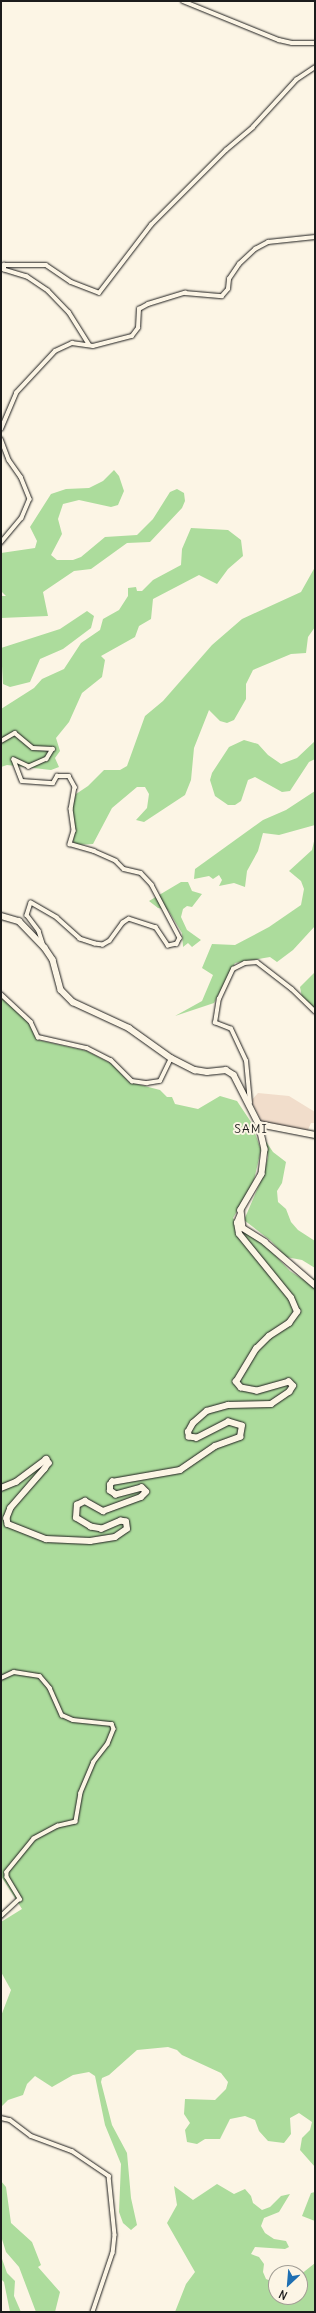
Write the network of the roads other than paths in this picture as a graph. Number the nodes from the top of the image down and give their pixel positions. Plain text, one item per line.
1 (183, 1) edge
2 (315, 43) edge
3 (315, 66) edge
4 (315, 237) edge
5 (89, 345) junction
6 (1, 429) edge
7 (1, 439) edge
8 (1, 543) edge
9 (1, 741) edge
10 (1, 916) edge
11 (45, 948) junction
12 (1, 994) edge
13 (315, 1011) edge
14 (171, 1058) junction
15 (250, 1108) junction
16 (259, 1124) junction
17 (315, 1135) edge
18 (240, 1216) junction
19 (315, 1285) edge
20 (1, 1488) edge
21 (1, 1678) edge
22 (1, 1917) edge
23 (1, 2118) edge
24 (93, 2312) edge

1 - 2 street
3 - 5 street
4 - 5 street
5 - 6 street
7 - 8 street
9 - 11 street
10 - 11 main road
11 - 14 main road
12 - 14 street
13 - 15 street
14 - 15 main road
15 - 16 main road
16 - 17 main road
16 - 18 main road
18 - 19 main road
18 - 20 main road
21 - 22 street
23 - 24 street

